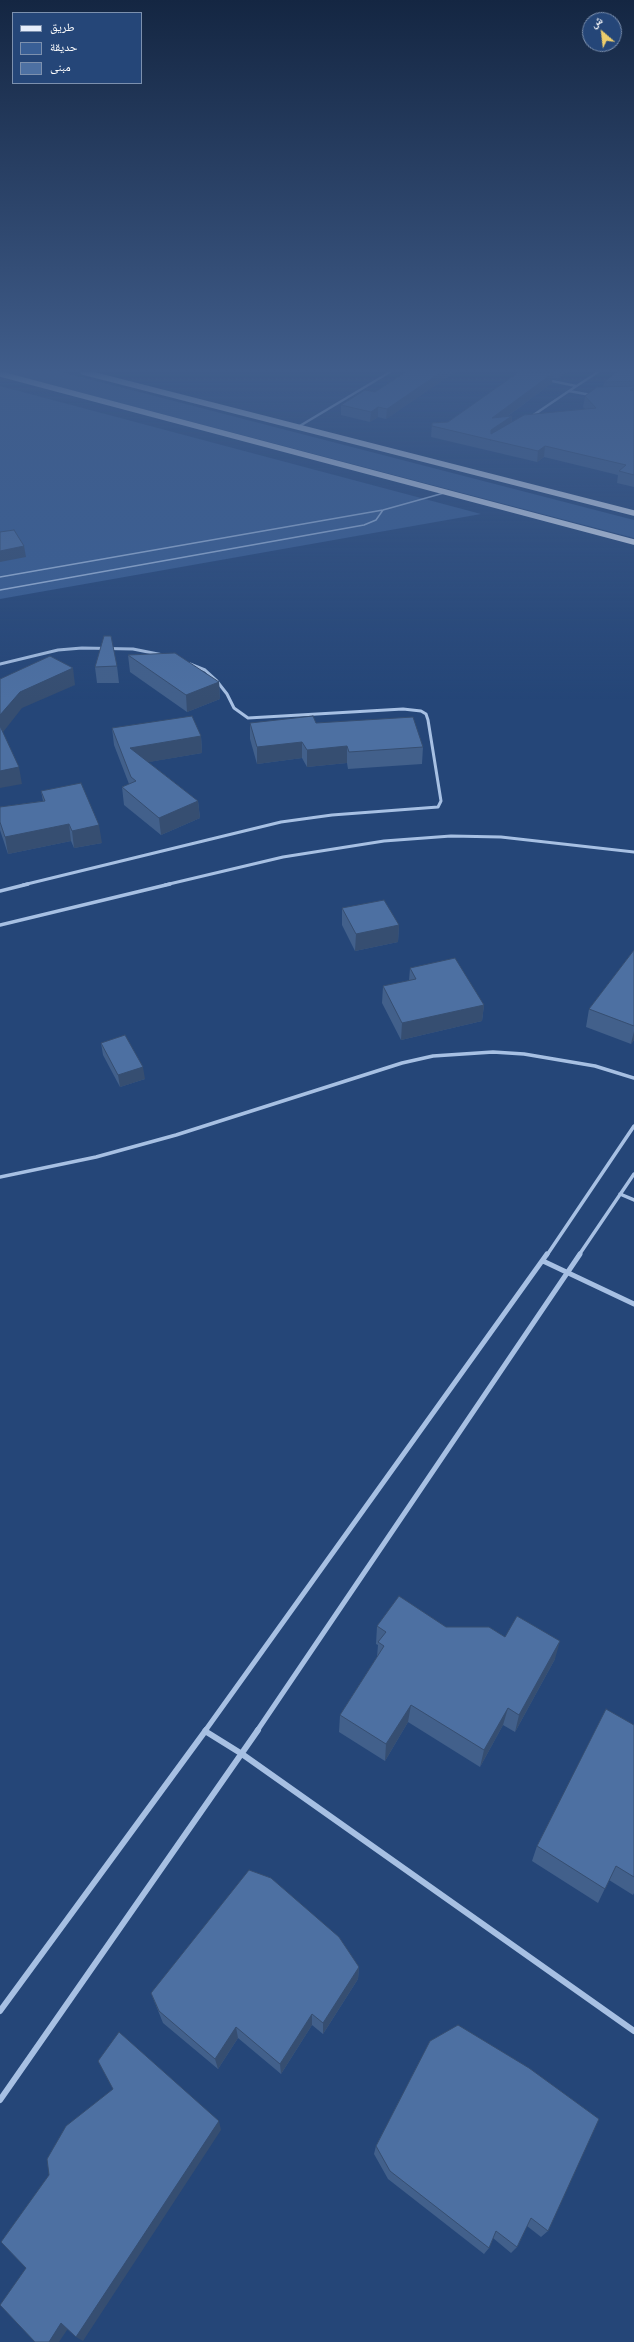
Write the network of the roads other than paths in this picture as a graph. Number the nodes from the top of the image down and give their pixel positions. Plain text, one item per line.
1 (405, 481) edge
2 (510, 481) edge
3 (445, 492) junction
4 (383, 510) junction
5 (634, 513) edge
6 (634, 542) edge
7 (0, 577) edge
8 (0, 590) edge
9 (166, 656) edge
10 (184, 661) edge
11 (0, 664) edge
12 (634, 852) edge
13 (0, 891) edge
14 (0, 925) edge
15 (634, 1078) edge
16 (634, 1126) edge
17 (634, 1174) edge
18 (0, 1177) edge
19 (620, 1194) junction
20 (634, 1200) edge
21 (542, 1261) junction
22 (568, 1273) junction
23 (634, 1304) edge
24 (206, 1731) junction
25 (242, 1754) junction
26 (0, 2011) edge
27 (634, 2031) edge
28 (0, 2100) edge

1 - 3 main road
2 - 5 main road
3 - 4 lane
3 - 6 main road
4 - 7 lane
4 - 8 lane
9 - 11 street
10 - 13 street
12 - 14 street
15 - 18 street
16 - 21 street
17 - 19 street
19 - 20 street
19 - 22 street
21 - 22 street
21 - 24 street
22 - 23 street
22 - 25 street
24 - 25 street
24 - 26 street
25 - 27 street
25 - 28 street

